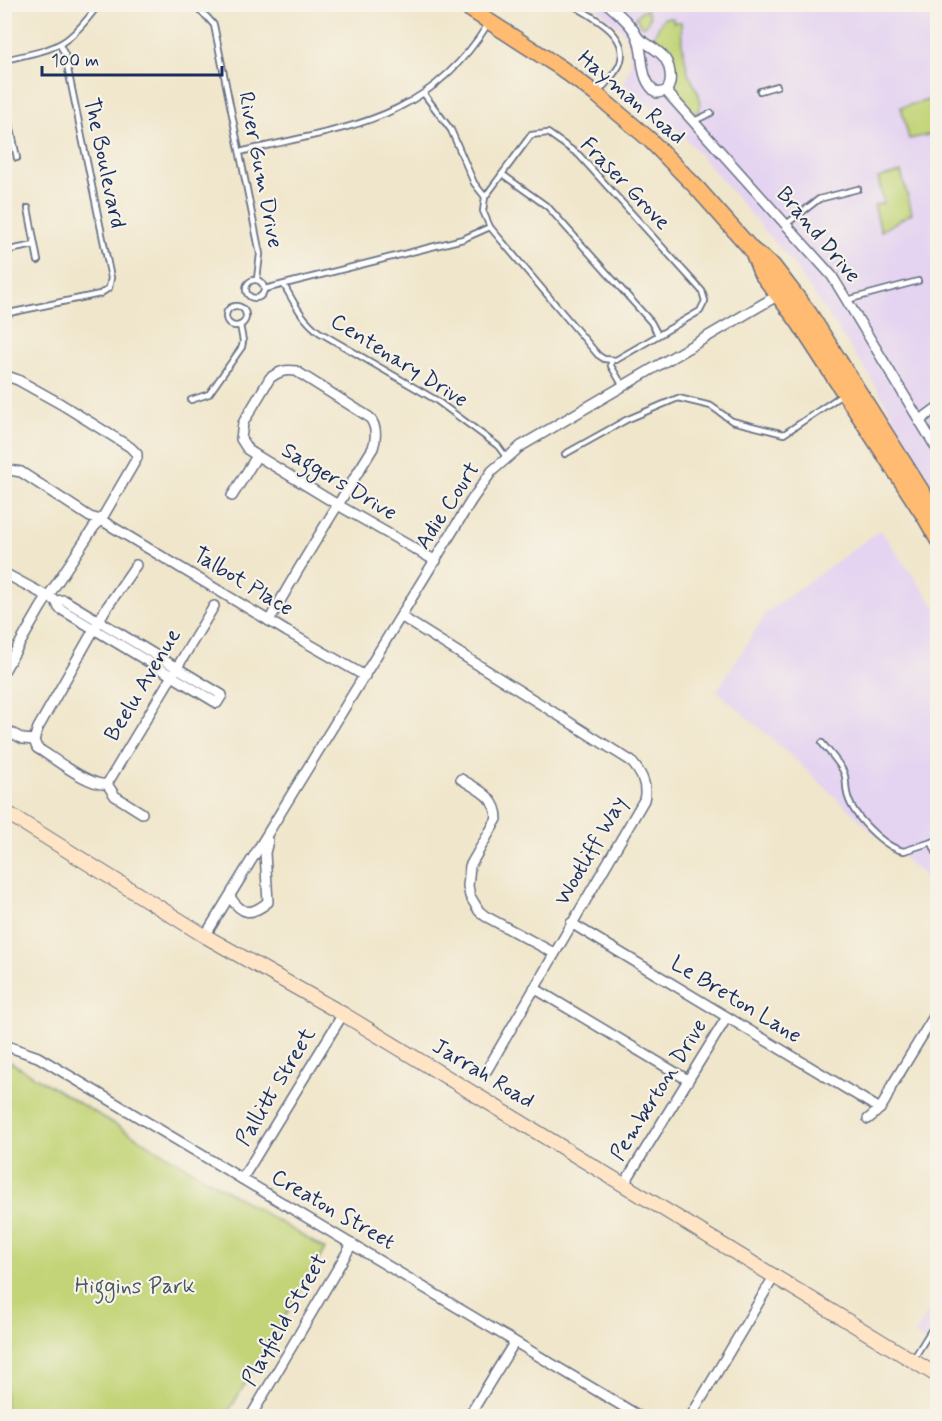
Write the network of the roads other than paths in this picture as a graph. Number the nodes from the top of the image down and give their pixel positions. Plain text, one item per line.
1 (99, 4) edge
2 (192, 4) edge
3 (462, 4) edge
4 (571, 4) edge
5 (608, 4) edge
6 (489, 21) junction
7 (637, 37) junction
8 (60, 45) junction
9 (657, 51) junction
10 (643, 58) junction
11 (4, 60) edge
12 (777, 86) dead end
13 (666, 91) junction
14 (760, 91) dead end
15 (424, 94) junction
16 (597, 95) junction
17 (7, 109) dead end
18 (711, 113) dead end
19 (692, 122) junction
20 (7, 126) edge
21 (240, 153) junction
22 (17, 158) dead end
23 (502, 174) junction
24 (858, 189) dead end
25 (485, 196) junction
26 (28, 208) dead end
27 (785, 225) junction
28 (490, 227) junction
29 (35, 245) junction
30 (4, 251) edge
31 (38, 261) dead end
32 (257, 279) junction
33 (918, 281) dead end
34 (284, 285) junction
35 (265, 288) junction
36 (784, 291) junction
37 (249, 296) junction
38 (847, 300) junction
39 (241, 307) junction
40 (4, 314) edge
41 (240, 325) junction
42 (658, 335) junction
43 (611, 361) junction
44 (4, 375) edge
45 (623, 386) junction
46 (850, 390) junction
47 (191, 400) dead end
48 (938, 407) edge
49 (919, 421) junction
50 (938, 451) edge
51 (565, 453) dead end
52 (258, 456) junction
53 (507, 457) junction
54 (4, 469) edge
55 (232, 496) dead end
56 (338, 505) junction
57 (938, 517) edge
58 (101, 520) junction
59 (938, 540) edge
60 (436, 561) junction
61 (136, 565) dead end
62 (4, 573) edge
63 (52, 599) junction
64 (214, 606) dead end
65 (402, 617) junction
66 (270, 621) junction
67 (96, 624) junction
68 (4, 671) edge
69 (174, 672) junction
70 (365, 676) junction
71 (4, 729) edge
72 (34, 740) junction
73 (822, 743) dead end
74 (461, 778) dead end
75 (107, 784) junction
76 (4, 811) edge
77 (142, 813) dead end
78 (271, 830) junction
79 (938, 840) edge
80 (932, 843) junction
81 (938, 857) edge
82 (230, 897) junction
83 (571, 923) junction
84 (205, 936) junction
85 (554, 953) junction
86 (534, 988) junction
87 (938, 1010) edge
88 (343, 1014) junction
89 (727, 1017) junction
90 (4, 1045) edge
91 (487, 1070) dead end
92 (688, 1080) junction
93 (880, 1109) junction
94 (868, 1119) dead end
95 (242, 1179) junction
96 (624, 1184) junction
97 (352, 1244) junction
98 (775, 1275) junction
99 (938, 1319) edge
100 (931, 1329) junction
101 (938, 1333) edge
102 (514, 1343) junction
103 (913, 1360) junction
104 (938, 1376) edge
105 (251, 1416) edge
106 (469, 1416) edge
107 (639, 1416) edge
108 (691, 1416) edge

1 - 8 lane
2 - 21 lane, River Gum Drive
3 - 6 main road, Hayman Road
4 - 16 lane
5 - 7 street, Brand Drive
6 - 15 lane
6 - 16 main road, Hayman Road
7 - 9 street, Brand Drive
7 - 10 street, Brand Drive
8 - 11 lane
8 - 40 lane, The Boulevard
9 - 10 street
9 - 13 street, Brand Drive
10 - 13 street, Brand Drive
12 - 14 lane
13 - 19 street, Brand Drive
15 - 21 lane
15 - 25 lane
16 - 36 main road, Hayman Road
17 - 20 lane
18 - 19 lane
19 - 27 street, Brand Drive
20 - 22 lane
21 - 32 lane, River Gum Drive
23 - 25 lane, Fraser Grove
23 - 42 lane
23 - 42 lane, Fraser Grove
24 - 27 lane
25 - 28 lane
26 - 29 lane
27 - 38 street, Brand Drive
28 - 34 lane
28 - 43 lane
29 - 30 lane
29 - 31 lane
32 - 35 lane
32 - 37 lane
33 - 38 lane
34 - 35 lane
34 - 53 lane, Centenary Drive
35 - 37 lane
36 - 45 street, Adie Court
36 - 46 main road, Hayman Road
37 - 39 lane
38 - 49 street, Brand Drive
39 - 41 lane
39 - 41 lane
41 - 47 lane
42 - 43 lane, Fraser Grove
43 - 45 lane
44 - 58 street
45 - 53 street, Adie Court
46 - 51 lane
46 - 57 main road, Hayman Road
46 - 59 main road, Hayman Road
48 - 49 street
49 - 50 street, Brand Drive
52 - 55 street
52 - 56 street, Saggers Drive
52 - 56 street, Saggers Drive
53 - 60 street, Adie Court
54 - 58 street, Talbot Place
56 - 60 street, Saggers Drive
56 - 66 street
58 - 63 street
58 - 66 street, Talbot Place
60 - 65 street, Adie Court
61 - 67 street
62 - 63 street
63 - 67 street
63 - 68 street
64 - 69 street, Beelu Avenue
65 - 70 street, Adie Court
65 - 83 street, Wootliff Way
66 - 70 street, Talbot Place
67 - 69 street
67 - 72 street
69 - 69 street
69 - 75 street, Beelu Avenue
70 - 78 street, Adie Court
71 - 72 street
72 - 75 street
73 - 80 lane
74 - 85 street
75 - 77 street
76 - 84 street, Jarrah Road
78 - 82 street, Adie Court
78 - 82 street, Adie Court
79 - 80 lane
80 - 81 lane
82 - 84 street, Adie Court
83 - 85 street, Wootliff Way
83 - 89 street, Le Breton Lane
84 - 88 street, Jarrah Road
85 - 86 street, Wootliff Way
86 - 91 street, Wootliff Way
86 - 92 street
87 - 93 street
88 - 95 street, Pallitt Street
88 - 96 street, Jarrah Road
89 - 92 street, Pemberton Drive
89 - 93 street, Le Breton Lane
90 - 95 street, Creaton Street
92 - 96 street, Pemberton Drive
93 - 94 street
95 - 97 street, Creaton Street
96 - 98 street, Jarrah Road
97 - 102 street, Creaton Street
97 - 105 street, Playfield Street
98 - 103 street, Jarrah Road
98 - 108 street
99 - 100 lane
100 - 101 lane
100 - 103 lane
102 - 106 street
102 - 107 street, Creaton Street
103 - 104 street, Jarrah Road

